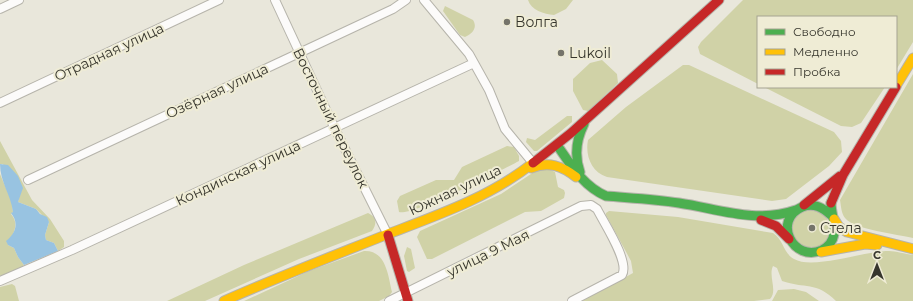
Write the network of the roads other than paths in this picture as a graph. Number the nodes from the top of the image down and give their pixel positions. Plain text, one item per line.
1 (19, 0) edge
2 (219, 0) edge
3 (275, 0) edge
4 (406, 0) edge
5 (424, 0) edge
6 (719, 0) edge
7 (0, 9) edge
8 (299, 52) junction
9 (913, 58) edge
10 (474, 63) junction
11 (897, 85) edge
12 (895, 88) edge
13 (0, 103) edge
14 (587, 119) junction
15 (335, 129) junction
16 (557, 145) junction
17 (533, 163) junction
18 (850, 164) junction
19 (523, 171) junction
20 (28, 180) dead end
21 (586, 186) junction
22 (798, 208) junction
23 (739, 214) junction
24 (833, 217) junction
25 (388, 235) junction
26 (790, 241) junction
27 (896, 246) junction
28 (913, 250) edge
29 (815, 253) junction
30 (0, 282) edge
31 (407, 297) edge
32 (224, 301) edge
33 (389, 301) edge
34 (572, 301) edge

1 - 7 street
2 - 13 street, Отрадная улица
3 - 8 street, Восточный переулок
4 - 8 street, Озёрная улица
5 - 10 street
6 - 14 main road, Южная улица
8 - 15 street, Восточный переулок
8 - 20 street, Озёрная улица
9 - 11 main road
10 - 15 street, Кондинская улица
10 - 17 street
12 - 18 main road
14 - 16 main road, Южная улица
14 - 21 main road
15 - 25 street, Восточный переулок
15 - 30 street, Кондинская улица
16 - 17 main road, Южная улица
16 - 21 main road
17 - 19 main road, Южная улица
18 - 22 main road
18 - 24 main road
19 - 21 main road
19 - 25 main road, Южная улица
21 - 23 main road
22 - 23 main road
22 - 24 main road
22 - 26 main road
23 - 26 main road
24 - 27 main road
24 - 29 main road
25 - 31 main road
25 - 32 main road, Южная улица
26 - 29 main road
27 - 28 main road
27 - 29 main road
31 - 33 street, улица 9 Мая
31 - 34 street, улица 9 Мая

